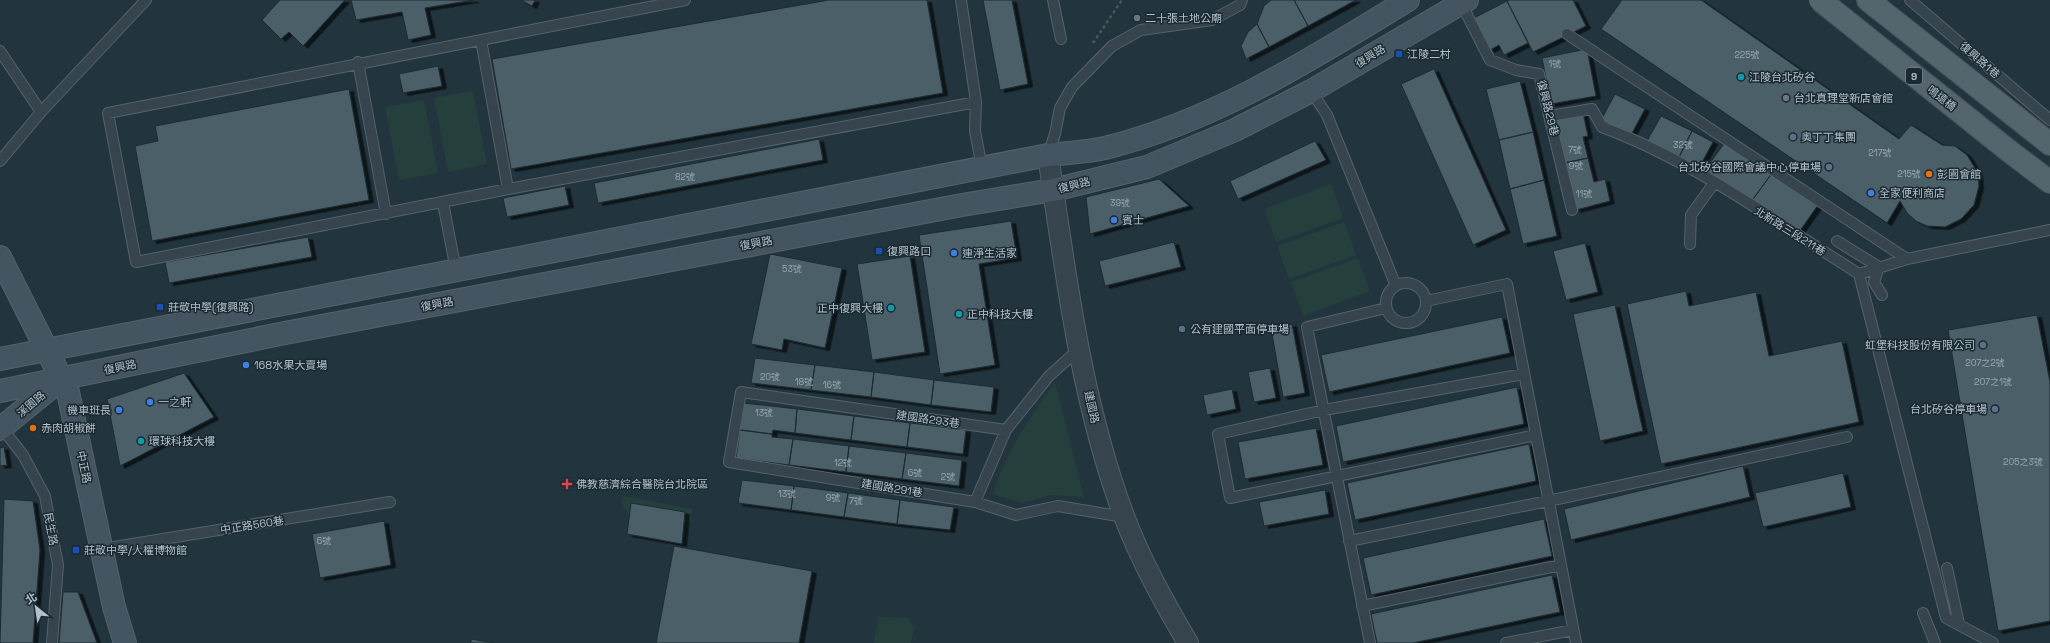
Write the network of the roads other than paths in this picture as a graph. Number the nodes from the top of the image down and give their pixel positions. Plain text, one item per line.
1 (146, 0) edge
2 (685, 0) edge
3 (961, 0) edge
4 (1054, 0) edge
5 (1242, 0) edge
6 (1408, 0) edge
7 (1820, 0) edge
8 (1868, 0) edge
9 (1910, 0) edge
10 (1463, 1) edge
11 (1568, 34) dead end
12 (1061, 39) dead end
13 (481, 40) junction
14 (0, 51) edge
15 (358, 62) junction
16 (1311, 91) junction
17 (976, 102) junction
18 (41, 112) junction
19 (1550, 116) junction
20 (2050, 120) edge
21 (2050, 144) edge
22 (1048, 155) junction
23 (0, 160) edge
24 (982, 168) junction
25 (2050, 182) edge
26 (1714, 183) junction
27 (508, 189) junction
28 (1053, 190) junction
29 (443, 203) junction
30 (1572, 210) dead end
31 (386, 214) junction
32 (2050, 230) edge
33 (1837, 241) dead end
34 (1690, 244) dead end
35 (0, 257) edge
36 (1907, 259) junction
37 (1879, 267) junction
38 (456, 270) junction
39 (1859, 274) junction
40 (1396, 286) junction
41 (1882, 295) dead end
42 (1426, 301) junction
43 (1386, 308) junction
44 (1079, 349) junction
45 (37, 352) junction
46 (0, 357) edge
47 (1524, 374) junction
48 (61, 379) junction
49 (5, 390) edge
50 (741, 392) joint
51 (1324, 410) junction
52 (1, 428) edge
53 (1006, 430) junction
54 (1536, 435) junction
55 (1847, 437) dead end
56 (1337, 477) junction
57 (1548, 501) junction
58 (390, 502) dead end
59 (975, 502) junction
60 (1124, 517) junction
61 (1349, 541) junction
62 (114, 547) dead end
63 (1561, 564) junction
64 (1948, 568) dead end
65 (1362, 606) junction
66 (1923, 614) dead end
67 (1959, 624) junction
68 (1573, 630) junction
69 (52, 643) edge
70 (125, 643) edge
71 (1188, 643) edge
72 (1370, 643) edge
73 (1506, 643) edge
74 (1576, 643) edge
75 (1935, 643) edge
76 (1993, 643) edge

1 - 18 lane
2 - 13 lane
3 - 17 lane
4 - 12 lane
5 - 22 lane
6 - 22 main road
7 - 25 main road, 鳴遠橋 / 9, bridge
8 - 21 main road
9 - 20 lane, 復興路1巷
10 - 16 main road, 復興路
10 - 19 lane, 復興路29巷
11 - 36 lane
13 - 15 lane
13 - 27 lane
14 - 18 lane
15 - 31 lane
15 - 31 lane
16 - 28 main road, 復興路
16 - 40 lane
17 - 24 lane
17 - 27 lane
18 - 23 lane
19 - 26 lane, 北新路三段211巷
19 - 30 lane, 復興路29巷
22 - 24 main road
22 - 28 street, 建國路
24 - 38 main road
26 - 34 lane
26 - 39 lane, 北新路三段211巷
27 - 29 lane
28 - 44 street, 建國路
28 - 48 main road, 復興路
29 - 31 lane
29 - 38 lane
32 - 36 lane
33 - 37 lane
35 - 45 main road, 中正路
36 - 37 lane
37 - 39 lane
37 - 41 lane
38 - 45 main road
39 - 67 lane
40 - 42 lane
40 - 43 lane
42 - 43 lane
42 - 47 lane
43 - 51 lane
44 - 53 lane
44 - 60 street, 建國路
45 - 46 main road
45 - 48 main road, 中正路
47 - 51 lane
47 - 54 lane
48 - 49 main road, 復興路
48 - 52 main road, 溪園路
48 - 70 main road, 中正路
50 - 53 lane, 建國路293巷
50 - 59 lane, 建國路291巷
51 - 56 lane
51 - 56 lane
52 - 69 lane, 民生路
53 - 59 lane
54 - 56 lane
54 - 57 lane
55 - 57 lane
56 - 61 lane
57 - 61 lane
57 - 63 lane
58 - 62 lane, 中正路560巷
59 - 60 lane, 建國路291巷
60 - 71 street, 建國路
61 - 65 lane
63 - 65 lane
63 - 68 lane
64 - 67 lane
65 - 72 lane
66 - 75 lane
67 - 76 lane
68 - 73 lane
68 - 74 lane

